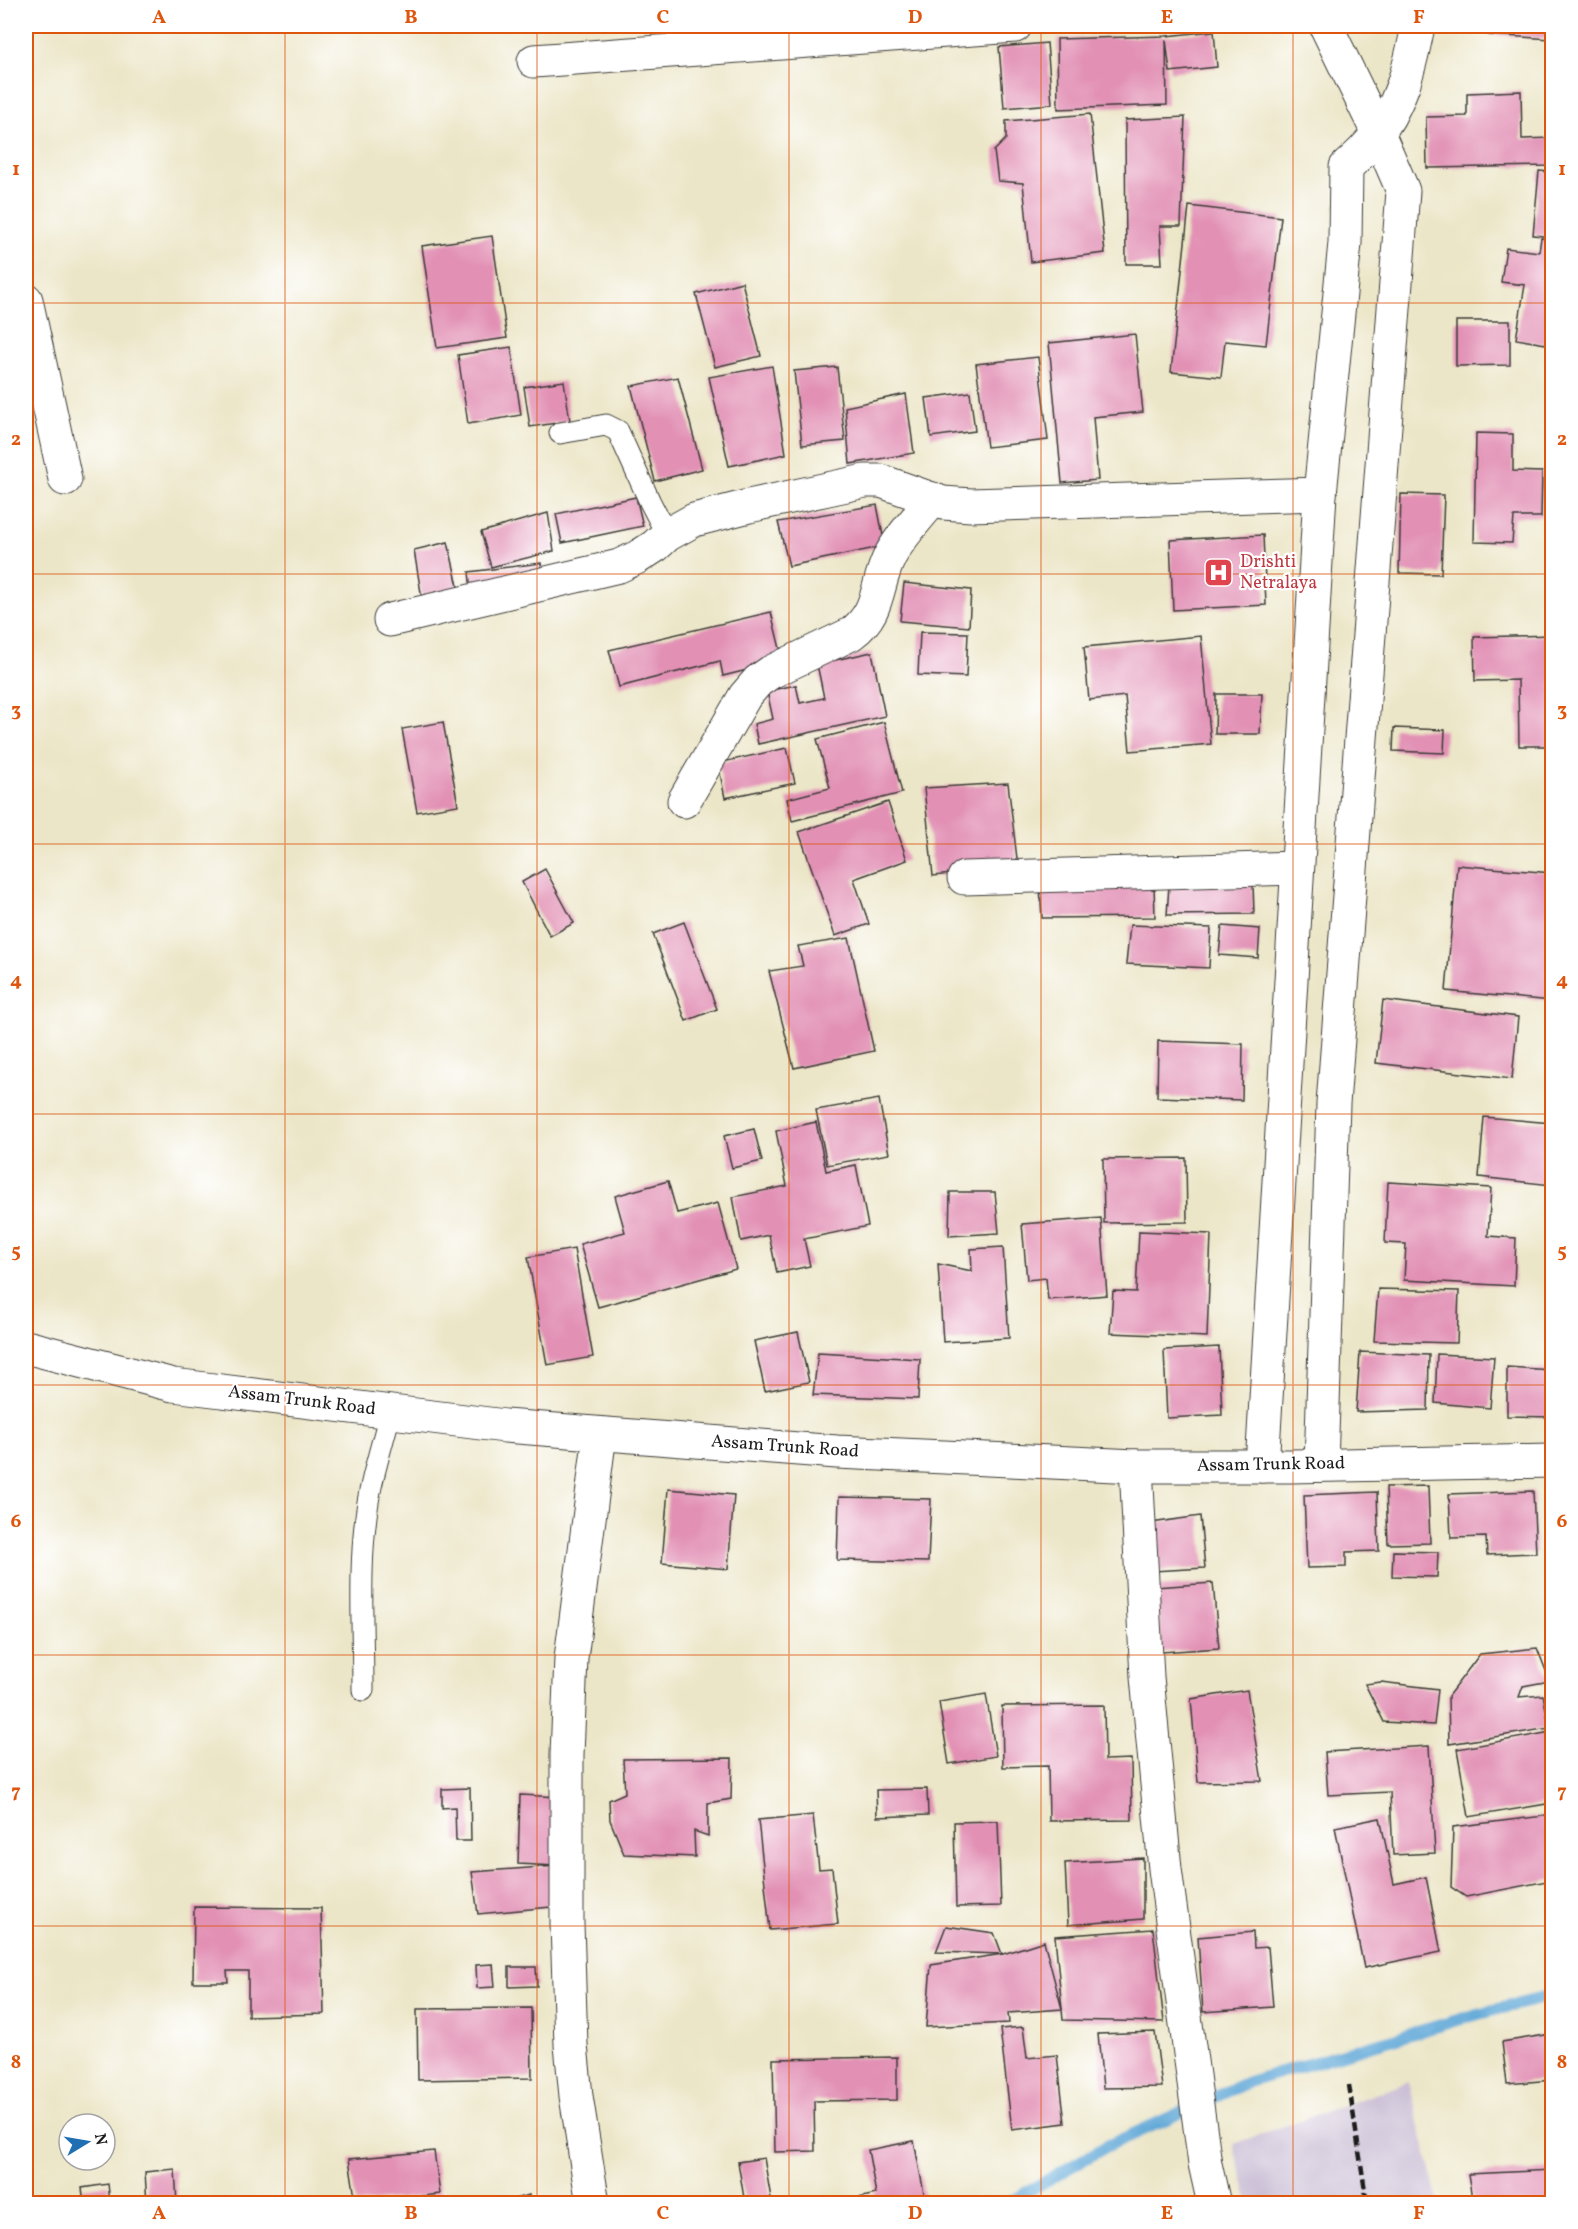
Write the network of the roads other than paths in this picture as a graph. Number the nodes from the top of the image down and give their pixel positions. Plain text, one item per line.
1 (1015, 26) edge
2 (1326, 26) edge
3 (1418, 26) edge
4 (534, 61) dead end
5 (1378, 133) junction
6 (26, 300) edge
7 (560, 433) dead end
8 (65, 479) dead end
9 (1320, 495) junction
10 (933, 499) junction
11 (667, 535) junction
12 (390, 620) dead end
13 (684, 801) dead end
14 (1297, 868) junction
15 (964, 878) dead end
16 (26, 1347) edge
17 (390, 1413) junction
18 (600, 1434) junction
19 (1552, 1461) edge
20 (1321, 1465) junction
21 (1137, 1466) junction
22 (1262, 1466) junction
23 (363, 1690) dead end
24 (593, 2204) edge
25 (1214, 2204) edge

1 - 4 street
2 - 5 street
3 - 5 street
5 - 9 street
5 - 20 street
6 - 8 street
7 - 11 lane
9 - 10 street
9 - 14 street
10 - 11 street
10 - 13 street
11 - 12 street
14 - 15 street
14 - 22 street
16 - 17 street, Assam Trunk Road
17 - 18 street, Assam Trunk Road
17 - 23 lane
18 - 21 street, Assam Trunk Road
18 - 24 street
19 - 20 street, Assam Trunk Road
20 - 22 street, Assam Trunk Road
21 - 22 street, Assam Trunk Road
21 - 25 street

